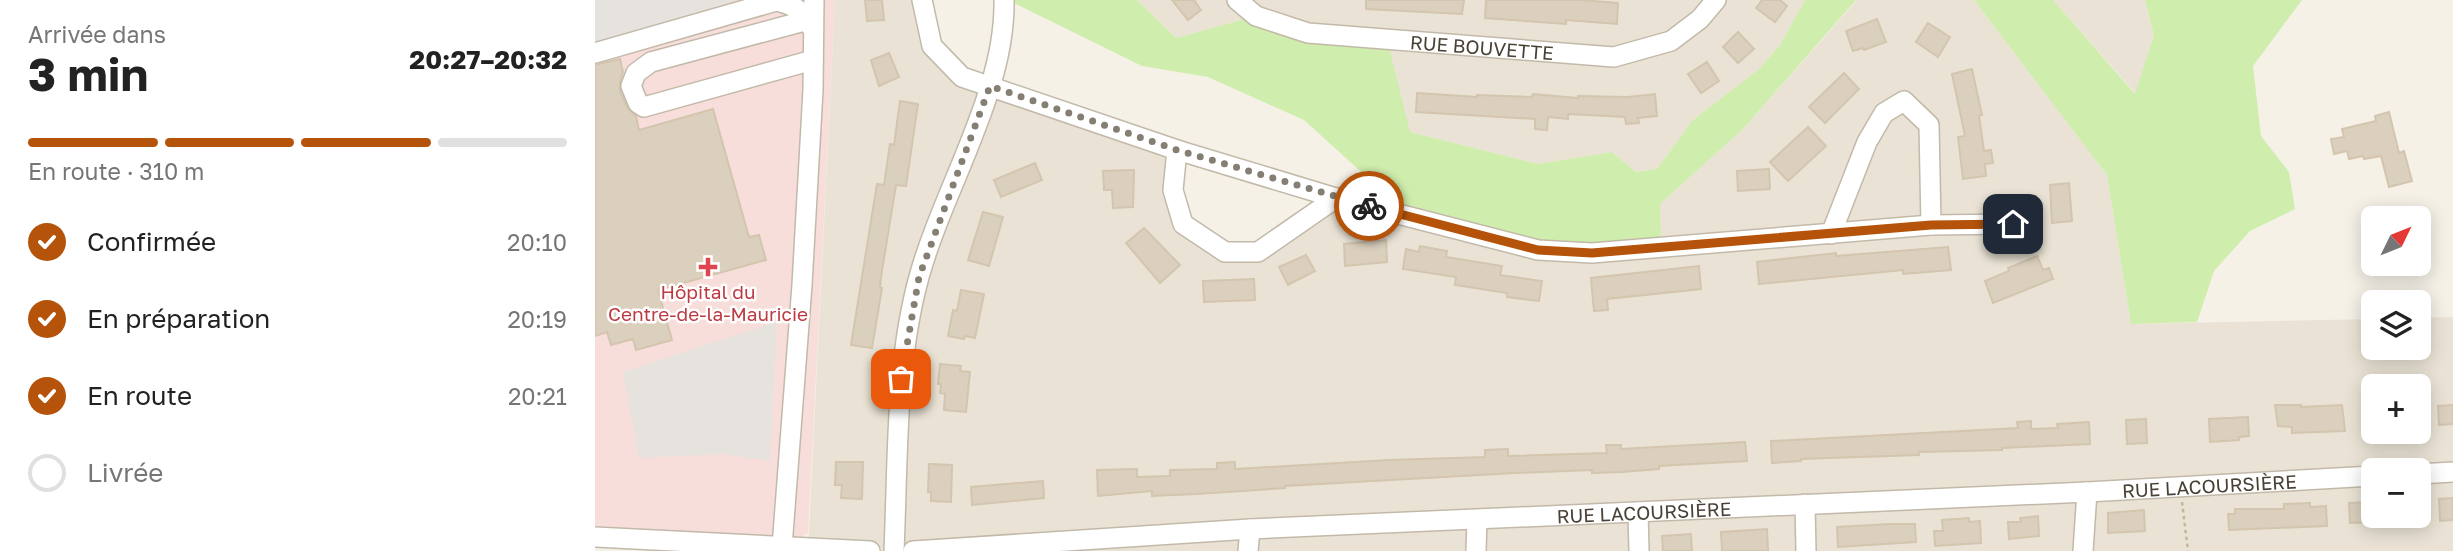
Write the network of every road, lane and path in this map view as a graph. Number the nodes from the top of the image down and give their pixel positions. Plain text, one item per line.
1 (814, 0) edge
2 (922, 0) edge
3 (1005, 0) edge
4 (1237, 0) edge
5 (1716, 0) edge
6 (810, 26) junction
7 (595, 53) edge
8 (813, 60) junction
9 (990, 86) junction
10 (1177, 150) junction
11 (1336, 198) junction
12 (2013, 224) dead end
13 (1931, 225) junction
14 (1831, 234) junction
15 (2453, 472) edge
16 (2431, 473) edge
17 (2361, 477) edge
18 (2181, 487) junction
19 (2087, 492) junction
20 (1805, 504) junction
21 (1638, 512) junction
22 (1477, 520) junction
23 (1249, 529) junction
24 (595, 537) edge
25 (782, 547) junction
26 (870, 551) edge
27 (894, 551) edge
28 (913, 551) edge
29 (1248, 551) edge
30 (1476, 551) edge
31 (1639, 551) edge
32 (1806, 551) edge
33 (2083, 551) edge
34 (2188, 551) edge

1 - 6 street
2 - 9 street
3 - 9 street
4 - 5 street, RUE BOUVETTE
6 - 7 street
6 - 8 street
6 - 8 street
8 - 25 street
9 - 10 street
9 - 27 street
10 - 11 street
10 - 11 street
11 - 14 street
12 - 13 street
13 - 14 street
13 - 14 street
15 - 16 street
17 - 18 street, RUE LACOURSIÈRE
18 - 19 street, RUE LACOURSIÈRE
18 - 34 path
19 - 20 street, RUE LACOURSIÈRE
19 - 33 street
20 - 21 street, RUE LACOURSIÈRE
20 - 32 street
21 - 22 street, RUE LACOURSIÈRE
21 - 31 street
22 - 23 street, RUE LACOURSIÈRE
22 - 30 street
23 - 28 street, RUE LACOURSIÈRE
23 - 29 street
24 - 25 street
25 - 26 street

